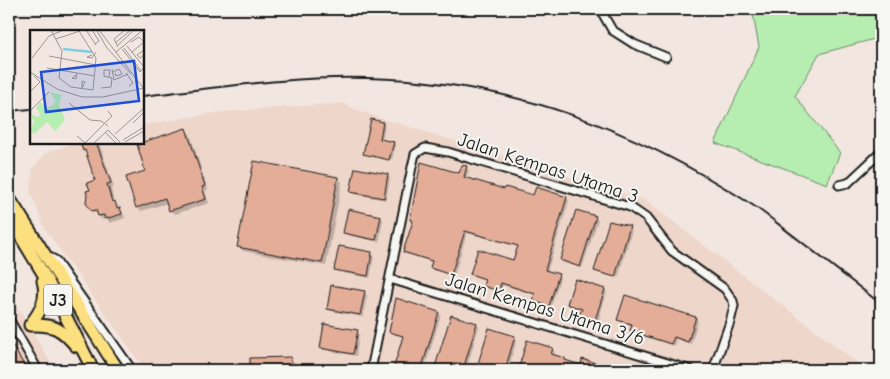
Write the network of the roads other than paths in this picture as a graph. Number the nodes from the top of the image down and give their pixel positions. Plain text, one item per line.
1 (600, 9) edge
2 (666, 57) dead end
3 (881, 152) edge
4 (839, 185) dead end
5 (9, 198) edge
6 (9, 217) edge
7 (24, 240) junction
8 (44, 255) junction
9 (390, 279) junction
10 (9, 319) edge
11 (30, 325) junction
12 (16, 332) junction
13 (90, 366) edge
14 (115, 367) edge
15 (38, 370) edge
16 (132, 370) edge
17 (371, 370) edge
18 (691, 370) edge
19 (713, 370) edge

1 - 2 street
3 - 4 street
5 - 8 main road, J3
6 - 7 main road, J3
7 - 11 main road
7 - 13 main road, J3
8 - 14 main road, J3
8 - 16 street
9 - 17 street
9 - 18 street, Jalan Kempas Utama 3/6
9 - 19 street, Jalan Kempas Utama 3
10 - 12 street
11 - 12 street
11 - 13 main road
12 - 15 street

